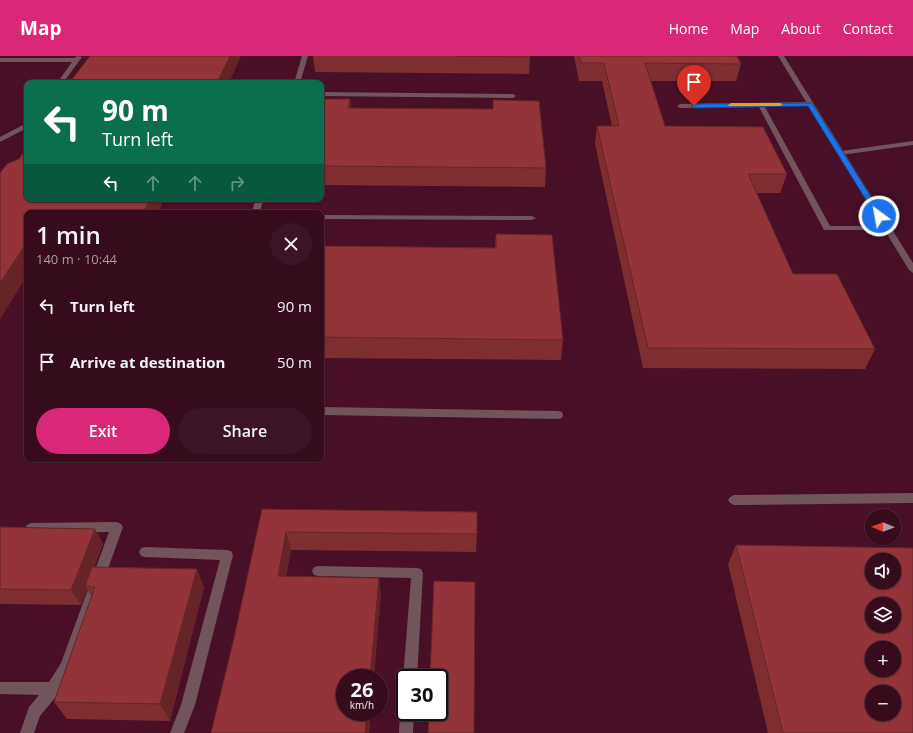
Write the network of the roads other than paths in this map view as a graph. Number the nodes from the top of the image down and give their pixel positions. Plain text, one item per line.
1 (305, 56) edge
2 (781, 56) edge
3 (79, 58) edge
4 (0, 60) edge
5 (62, 80) edge
6 (298, 80) edge
7 (324, 94) edge
8 (512, 96) dead end
9 (810, 104) junction
10 (761, 105) junction
11 (680, 106) dead end
12 (24, 126) edge
13 (0, 140) edge
14 (913, 143) edge
15 (841, 153) junction
16 (324, 217) edge
17 (532, 218) dead end
18 (887, 228) junction
19 (913, 270) edge
20 (324, 411) edge
21 (558, 415) dead end
22 (913, 498) edge
23 (734, 500) dead end
24 (16, 528) edge
25 (145, 552) dead end
26 (318, 571) dead end
27 (411, 669) edge
28 (0, 688) edge
29 (53, 689) junction
30 (407, 721) edge
31 (27, 733) edge
32 (177, 733) edge
33 (406, 733) edge

1 - 6 street
2 - 9 street
3 - 4 street
3 - 5 street
7 - 8 street
9 - 10 street
9 - 15 street
10 - 11 street
10 - 18 street
12 - 13 street
14 - 15 street
15 - 18 street
16 - 17 street
18 - 19 street
20 - 21 street
22 - 23 street
24 - 29 street
25 - 32 street
26 - 27 street
28 - 29 street
29 - 31 street
30 - 33 street

